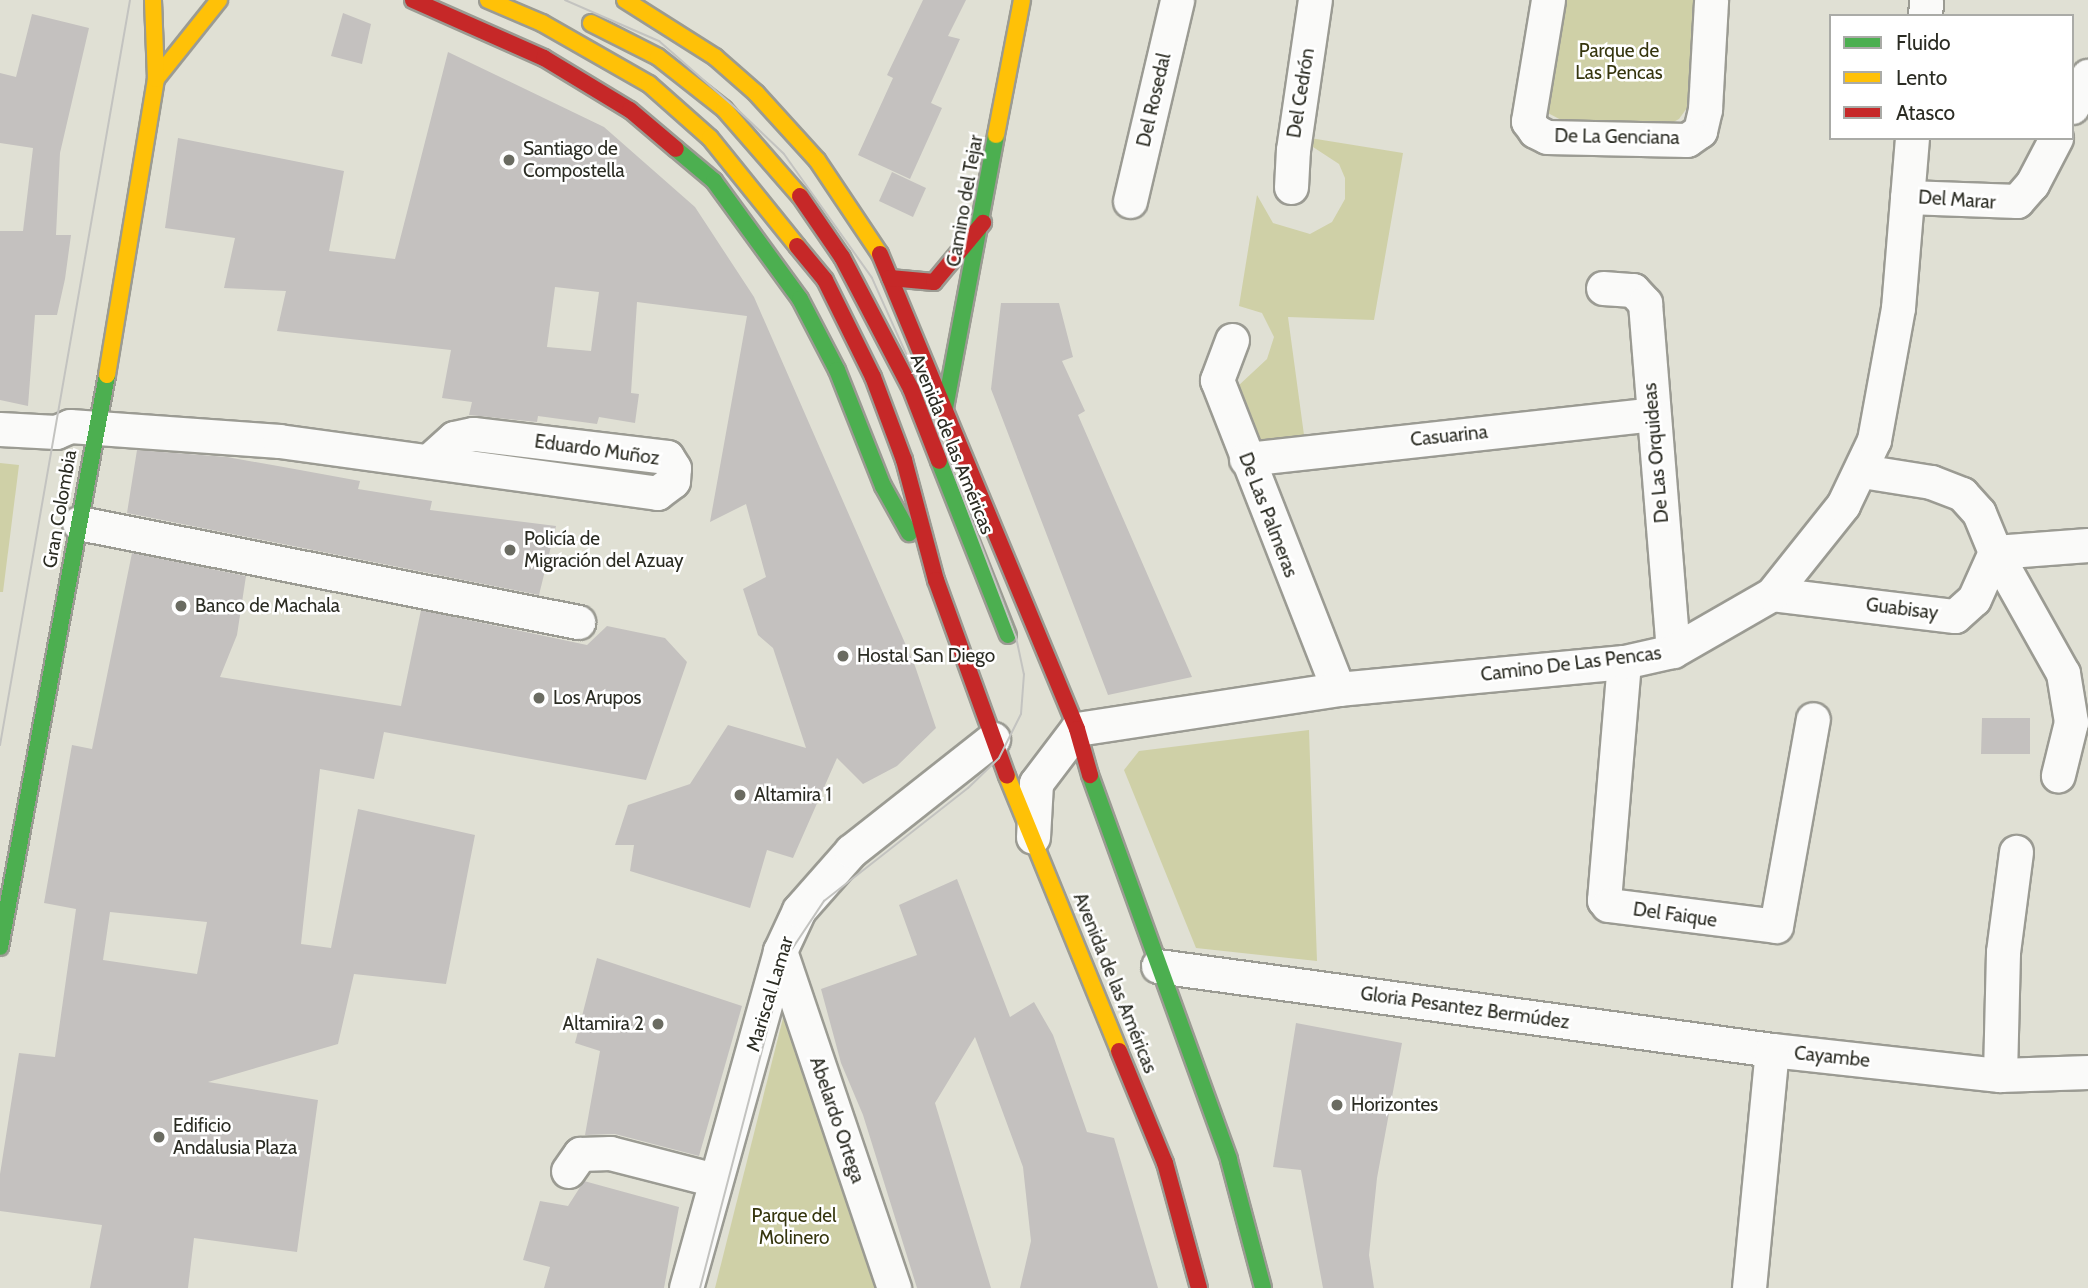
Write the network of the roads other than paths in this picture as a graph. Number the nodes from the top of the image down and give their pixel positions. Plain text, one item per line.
1 (153, 0) edge
2 (219, 0) edge
3 (412, 0) edge
4 (488, 0) edge
5 (625, 0) edge
6 (1021, 0) edge
7 (1177, 0) edge
8 (1315, 0) edge
9 (1548, 0) edge
10 (1711, 0) edge
11 (192, 6) dead end
12 (578, 16) dead end
13 (2088, 76) edge
14 (156, 79) junction
15 (2074, 103) edge
16 (1912, 140) edge
17 (2055, 140) edge
18 (1292, 187) dead end
19 (1906, 197) junction
20 (1130, 201) dead end
21 (983, 223) junction
22 (890, 278) junction
23 (1603, 288) dead end
24 (1233, 340) dead end
25 (945, 408) junction
26 (1651, 414) junction
27 (0, 429) edge
28 (96, 429) junction
29 (431, 459) junction
30 (1246, 459) junction
31 (1862, 471) junction
32 (79, 523) junction
33 (2088, 545) edge
34 (1995, 552) junction
35 (936, 580) junction
36 (1772, 594) junction
37 (579, 622) dead end
38 (1014, 649) dead end
39 (1673, 651) junction
40 (1624, 662) junction
41 (1338, 689) junction
42 (1048, 709) dead end
43 (1814, 719) dead end
44 (993, 739) junction
45 (1065, 750) junction
46 (2058, 775) dead end
47 (1102, 819) junction
48 (10, 833) edge
49 (1032, 837) junction
50 (2016, 852) dead end
51 (0, 947) edge
52 (780, 951) junction
53 (1158, 965) junction
54 (1772, 1050) junction
55 (2088, 1072) edge
56 (2000, 1075) junction
57 (568, 1171) dead end
58 (715, 1180) junction
59 (686, 1288) edge
60 (894, 1288) edge
61 (1199, 1288) edge
62 (1263, 1288) edge
63 (1749, 1288) edge

1 - 14 main road, Gran Colombia
2 - 14 main road
3 - 35 main road, Avenida de las Américas
4 - 35 main road, Avenida de las Américas
5 - 22 main road, Avenida de las Américas
6 - 21 main road, Camino del Tejar
7 - 20 street, Del Rosedal
8 - 18 street, Del Cedrón
9 - 10 street, De La Genciana
11 - 14 main road, Gran Colombia
12 - 38 main road, Avenida de las Américas
13 - 15 street
14 - 28 main road, Gran Colombia
16 - 19 street, Camino De Las Pencas
17 - 19 street, Del Marar
19 - 31 street, Camino De Las Pencas
21 - 22 main road
21 - 25 main road, Camino del Tejar
22 - 25 main road, Avenida de las Américas
23 - 26 street, De Las Orquideas
24 - 30 street, De Las Palmeras
25 - 45 main road, Avenida de las Américas
26 - 30 street, Casuarina
26 - 39 street, De Las Orquideas
27 - 28 street, Eduardo Muñoz
28 - 29 street, Eduardo Muñoz
28 - 32 main road, Gran Colombia
29 - 29 street, Eduardo Muñoz
30 - 41 street, De Las Palmeras
31 - 34 street
31 - 36 street, Camino De Las Pencas
32 - 37 street
32 - 48 main road, Gran Colombia
33 - 34 street
34 - 36 street, Guabisay
34 - 46 street
35 - 44 main road, Avenida de las Américas
36 - 39 street, Camino De Las Pencas
39 - 40 street, Camino De Las Pencas
40 - 41 street, Camino De Las Pencas
40 - 43 street, Del Faique
41 - 45 street, Camino De Las Pencas
42 - 45 main road
44 - 49 main road, Avenida de las Américas
44 - 52 street, Mariscal Lamar
45 - 47 main road, Avenida de las Américas
45 - 47 main road, Avenida de las Américas
45 - 49 street
47 - 53 main road, Avenida de las Américas
48 - 51 main road, Gran Colombia
49 - 61 main road, Avenida de las Américas
50 - 56 street
52 - 58 street, Mariscal Lamar
52 - 60 street, Abelardo Ortega
53 - 54 street, Gloria Pesantez Bermúdez
53 - 62 main road, Avenida de las Américas
54 - 56 street, Cayambe
54 - 63 street, Cayambe
55 - 56 street, Cayambe
57 - 58 street
58 - 59 street, Mariscal Lamar

